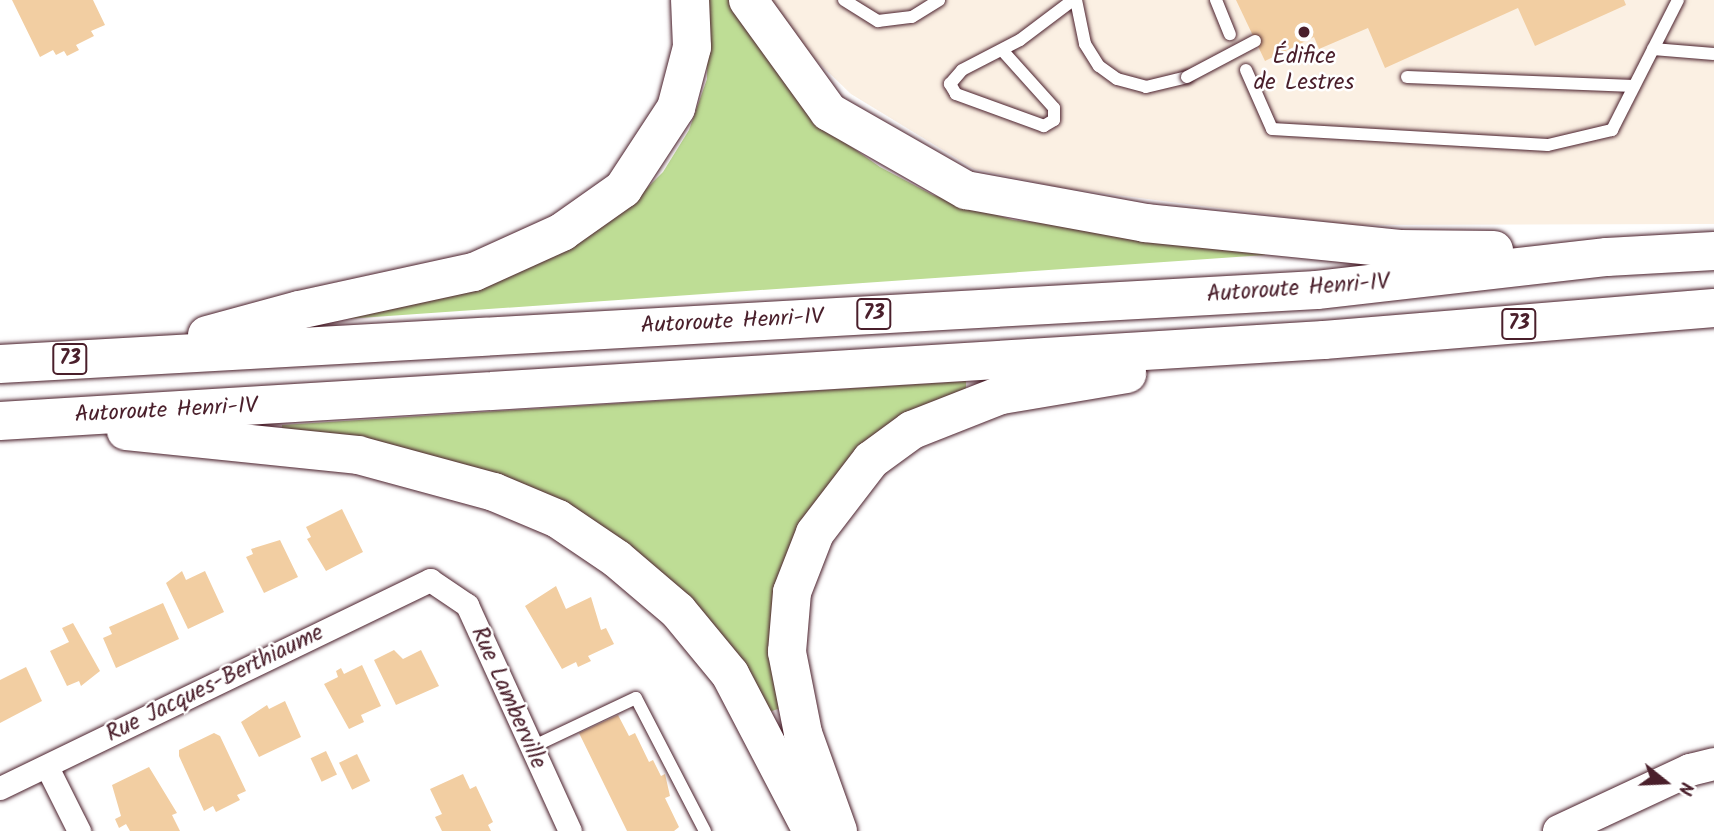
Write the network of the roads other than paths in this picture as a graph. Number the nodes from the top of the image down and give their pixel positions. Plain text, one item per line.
1 (690, 0) edge
2 (748, 0) edge
3 (844, 0) edge
4 (860, 0) edge
5 (939, 0) edge
6 (1075, 0) edge
7 (1216, 0) edge
8 (1678, 0) edge
9 (868, 16) junction
10 (1230, 34) dead end
11 (1255, 41) dead end
12 (1653, 49) junction
13 (1002, 50) junction
14 (1714, 54) edge
15 (1246, 70) dead end
16 (1407, 77) dead end
17 (1634, 86) junction
18 (1714, 251) edge
19 (1607, 257) junction
20 (1714, 309) edge
21 (1324, 340) junction
22 (140, 354) junction
23 (0, 364) edge
24 (17, 420) edge
25 (430, 580) joint
26 (530, 748) junction
27 (1714, 764) edge
28 (47, 767) junction
29 (818, 786) junction
30 (0, 788) edge
31 (79, 831) edge
32 (569, 831) edge
33 (705, 831) edge
34 (812, 831) edge
35 (838, 831) edge
36 (849, 831) edge
37 (1559, 831) edge

1 - 22 highway
2 - 19 highway
3 - 9 lane
4 - 9 lane
5 - 9 lane
6 - 11 lane, bridge
6 - 13 lane
7 - 10 lane
8 - 12 lane
12 - 14 lane
12 - 17 lane
13 - 13 lane
15 - 17 lane
16 - 17 lane
18 - 19 highway, Autoroute Henri-IV / 73
19 - 22 highway, Autoroute Henri-IV / 73
20 - 21 highway, Autoroute Henri-IV / 73
21 - 24 highway, Autoroute Henri-IV / 73
21 - 29 highway
22 - 23 highway, Autoroute Henri-IV / 73
24 - 34 highway
25 - 26 street, Rue Lamberville
25 - 28 street, Rue Jacques-Berthiaume
26 - 32 street, Rue Lamberville
26 - 33 lane
27 - 37 street
28 - 30 street, Rue Jacques-Berthiaume
28 - 31 street
29 - 35 highway
29 - 36 highway

